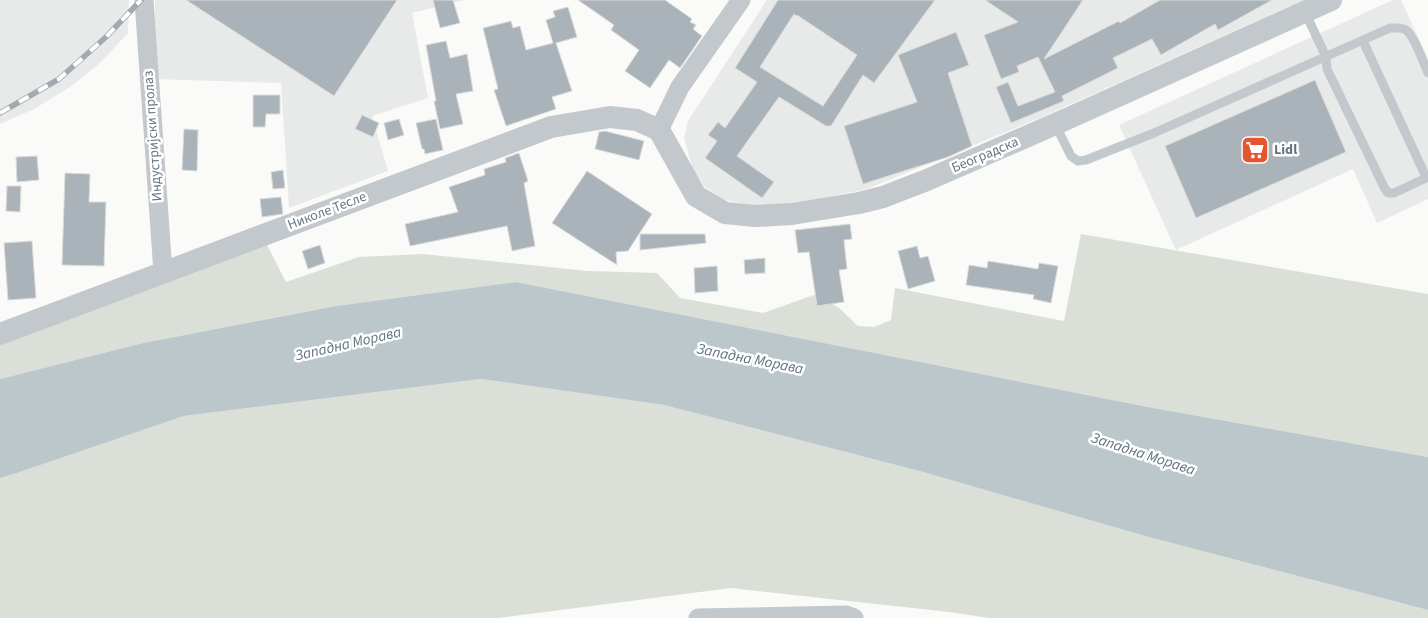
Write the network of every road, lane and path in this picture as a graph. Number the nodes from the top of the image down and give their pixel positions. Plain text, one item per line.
1 (144, 0) edge
2 (741, 0) edge
3 (1331, 0) edge
4 (1305, 12) junction
5 (1363, 41) junction
6 (1326, 58) junction
7 (1428, 73) edge
8 (1055, 124) junction
9 (659, 130) junction
10 (1427, 177) edge
11 (163, 273) junction
12 (0, 334) edge
13 (698, 618) edge
14 (854, 618) edge

1 - 11 street, Индустријски пролаз
2 - 9 street
3 - 4 street, Београдска
4 - 6 lane
4 - 8 street, Београдска
5 - 6 lane
5 - 7 lane
5 - 10 lane
6 - 8 lane
6 - 10 lane
8 - 9 street, Београдска
9 - 11 street, Николе Тесле
11 - 12 street, Николе Тесле
13 - 14 street

